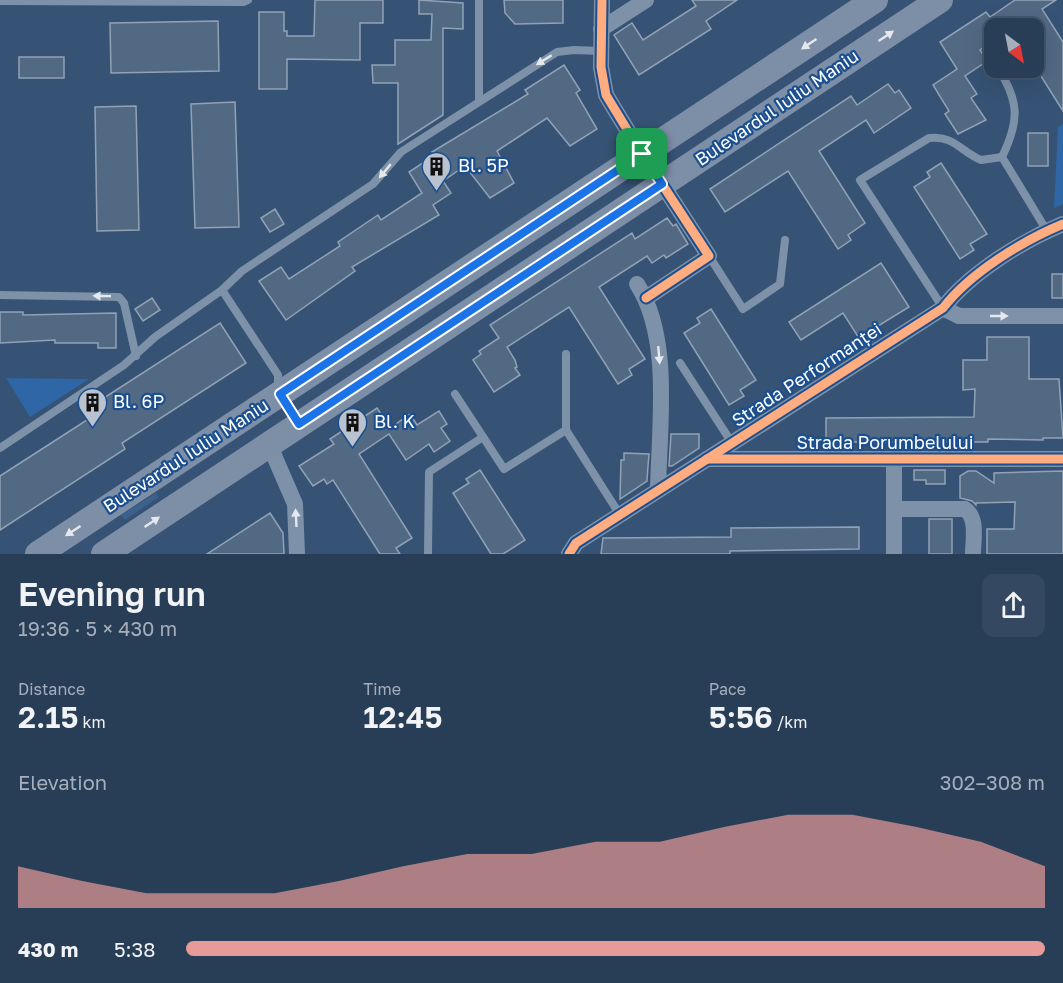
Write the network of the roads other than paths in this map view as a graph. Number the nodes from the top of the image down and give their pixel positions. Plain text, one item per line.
1 (248, 0) edge
2 (478, 0) edge
3 (602, 0) edge
4 (646, 0) edge
5 (875, 0) edge
6 (940, 0) edge
7 (0, 1) edge
8 (601, 29) junction
9 (600, 51) junction
10 (1003, 78) edge
11 (479, 101) junction
12 (642, 154) junction
13 (1002, 157) junction
14 (662, 184) junction
15 (1063, 224) edge
16 (1047, 231) junction
17 (785, 240) dead end
18 (709, 256) junction
19 (222, 290) junction
20 (0, 295) edge
21 (943, 308) junction
22 (1063, 316) edge
23 (566, 354) dead end
24 (136, 356) junction
25 (680, 363) dead end
26 (280, 394) junction
27 (455, 394) dead end
28 (299, 424) junction
29 (566, 430) junction
30 (483, 437) junction
31 (732, 443) junction
32 (269, 444) junction
33 (0, 448) edge
34 (707, 459) junction
35 (894, 459) junction
36 (1063, 459) edge
37 (658, 490) junction
38 (894, 509) junction
39 (620, 515) junction
40 (38, 554) edge
41 (104, 554) edge
42 (297, 554) edge
43 (429, 554) edge
44 (569, 554) edge
45 (894, 554) edge
46 (973, 554) edge

1 - 7 lane
2 - 11 lane
3 - 8 street
4 - 8 street
5 -> 12 main road, Bulevardul Iuliu Maniu
14 -> 6 main road, Bulevardul Iuliu Maniu
8 - 9 street
9 -> 11 lane
9 - 12 street
10 - 13 lane
11 -> 19 lane
12 - 14 main road
12 - 26 main road, Bulevardul Iuliu Maniu
13 - 16 lane
13 - 21 lane
14 - 18 street
14 - 28 main road, Bulevardul Iuliu Maniu
15 - 16 street, Strada Performanței
16 - 21 street, Strada Performanței
17 - 18 lane
18 -> 37 street
19 - 24 lane
19 - 26 lane
24 -> 20 lane
21 -> 22 street
21 - 31 street, Strada Performanței
23 - 29 lane
24 - 33 lane
25 - 31 lane
26 - 28 main road
26 -> 40 main road, Bulevardul Iuliu Maniu
27 - 30 lane
28 - 32 main road, Bulevardul Iuliu Maniu
29 - 30 lane
29 - 39 lane
30 - 43 lane
31 - 34 street, Strada Performanței
41 -> 32 main road, Bulevardul Iuliu Maniu
42 -> 32 street
34 - 35 street, Strada Porumbelului
34 - 37 street, Strada Performanței
35 - 36 street, Strada Porumbelului
35 - 38 street
37 - 39 street, Strada Performanței
38 - 45 street
38 - 46 street
39 - 44 street, Strada Performanței

